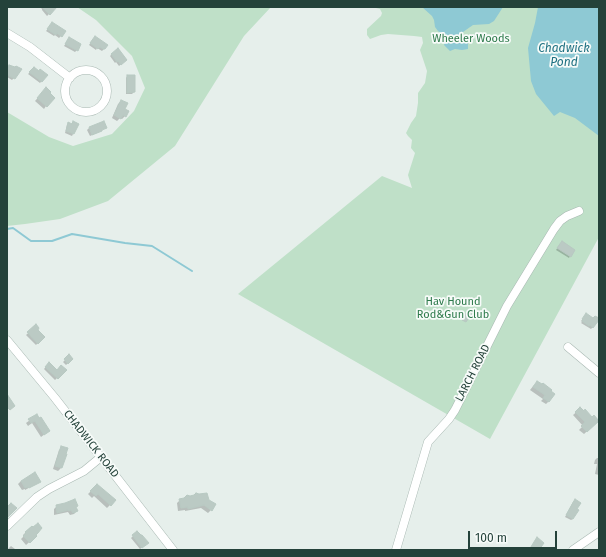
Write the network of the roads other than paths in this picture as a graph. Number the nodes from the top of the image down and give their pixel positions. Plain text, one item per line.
1 (7, 33) edge
2 (70, 78) junction
3 (579, 211) dead end
4 (7, 340) edge
5 (568, 347) dead end
6 (599, 373) edge
7 (101, 457) junction
8 (7, 526) edge
9 (599, 532) edge
10 (174, 550) edge
11 (396, 550) edge
12 (573, 550) edge

1 - 2 street
2 - 2 street
3 - 11 street, LARCH ROAD
4 - 7 street, CHADWICK ROAD
5 - 6 street
7 - 8 street
7 - 10 street, CHADWICK ROAD
9 - 12 street

